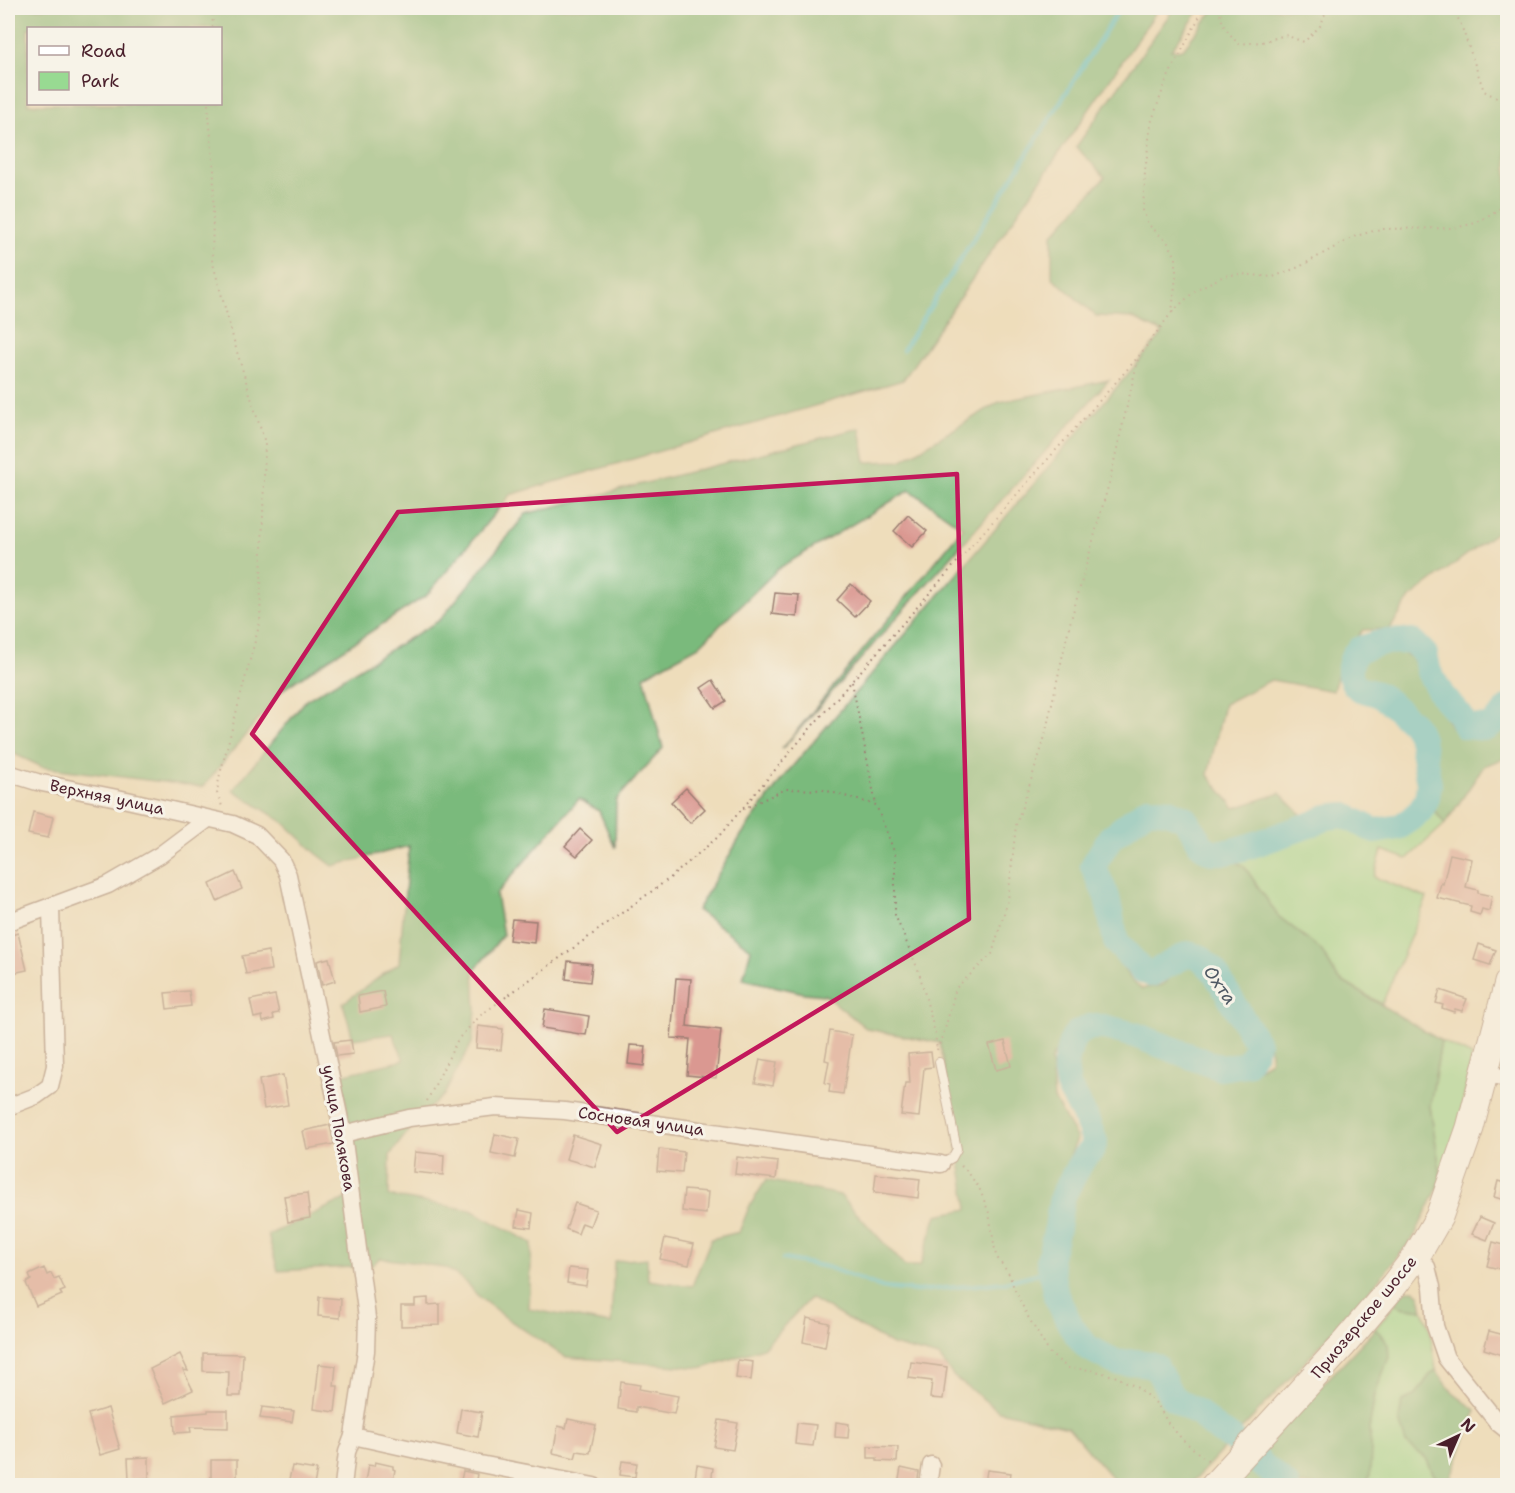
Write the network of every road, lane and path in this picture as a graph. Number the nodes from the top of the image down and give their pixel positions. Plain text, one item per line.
1 (212, 8) edge
2 (1204, 8) edge
3 (1219, 8) edge
4 (1327, 8) edge
5 (1452, 8) edge
6 (213, 27) edge
7 (1508, 104) edge
8 (208, 105) edge
9 (1508, 200) edge
10 (1172, 312) junction
11 (1139, 356) junction
12 (852, 681) junction
13 (8, 773) edge
14 (876, 805) junction
15 (741, 811) junction
16 (208, 819) junction
17 (233, 824) junction
18 (51, 907) junction
19 (8, 922) edge
20 (1508, 983) edge
21 (939, 1062) dead end
22 (1496, 1076) edge
23 (8, 1107) edge
24 (419, 1117) junction
25 (343, 1134) junction
26 (946, 1161) junction
27 (1417, 1255) junction
28 (1508, 1431) edge
29 (353, 1436) junction
30 (931, 1465) dead end
31 (1221, 1478) edge
32 (343, 1485) edge
33 (594, 1485) edge
34 (928, 1485) edge

1 - 6 path
2 - 10 path
3 - 4 path
5 - 7 path
8 - 17 path
9 - 10 path
10 - 11 path
11 - 12 path
11 - 14 path
12 - 14 path
12 - 15 path
13 - 16 street, Верхняя улица
14 - 15 path
15 - 24 path
16 - 17 street, улица Полякова
16 - 18 street
17 - 25 street, улица Полякова
18 - 19 street
18 - 23 street
20 - 22 main road, Приозерское шоссе
21 - 26 lane
22 - 27 main road, Приозерское шоссе
24 - 25 street, Сосновая улица
24 - 26 street, Сосновая улица
25 - 29 street, улица Полякова
26 - 31 path
27 - 28 street
27 - 31 main road, Приозерское шоссе
29 - 32 street, улица Полякова
29 - 33 street
30 - 34 street

